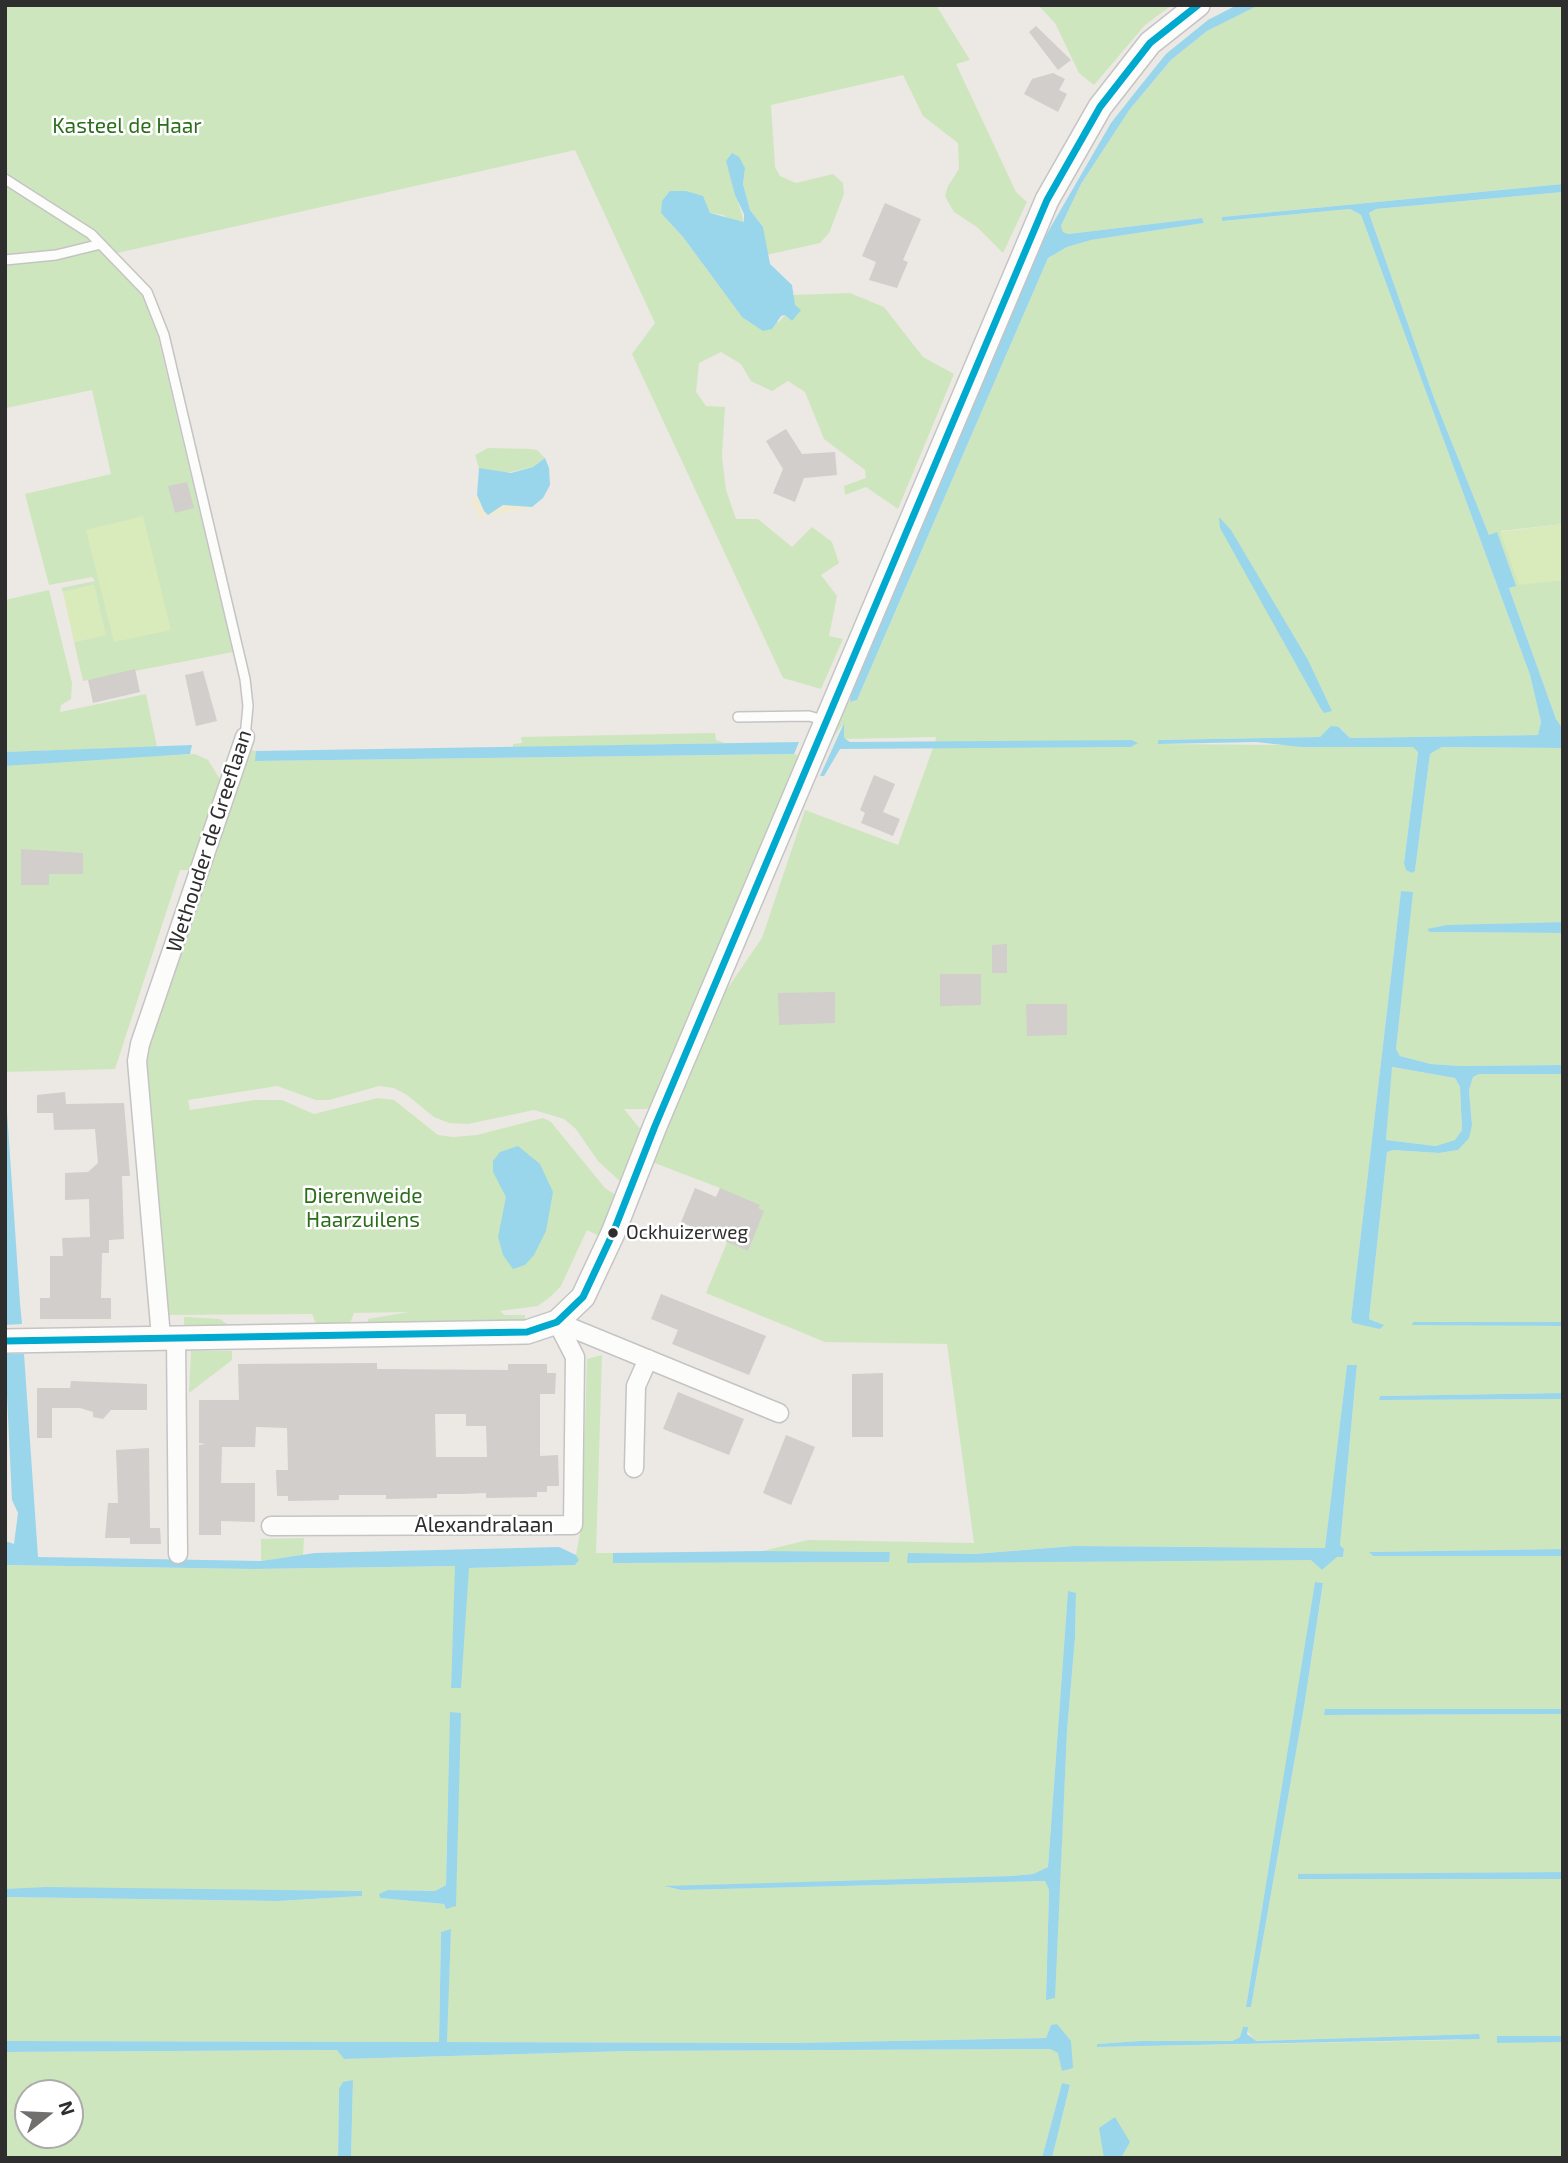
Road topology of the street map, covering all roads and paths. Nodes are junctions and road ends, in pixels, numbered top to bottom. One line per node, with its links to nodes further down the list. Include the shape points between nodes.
1 (1198, 5): 6 (street, via 1150,43 1100,107 1047,200)
2 (5, 179): 3 (lane, Wethouder de Greeflaan)
3 (101, 244): 4 (lane); 7 (lane, Wethouder de Greeflaan, via 147,292 164,335 245,679)
4 (5, 260)
5 (738, 717): 6 (lane, via 809,716)
6 (828, 721): 8 (street, via 604,1256 583,1297)
7 (245, 737): 9 (street, Wethouder de Greeflaan, via 137,1061)
8 (557, 1322): 9 (street, via 527,1332); 11 (street); 14 (street, Alexandralaan, via 575,1357 573,1525)
9 (169, 1337): 10 (street); 15 (street, Wethouder de Greeflaan)
10 (5, 1341)
11 (648, 1359): 12 (street); 13 (street, via 636,1386)
12 (779, 1413)
13 (634, 1468)
14 (271, 1526)
15 (178, 1554)

